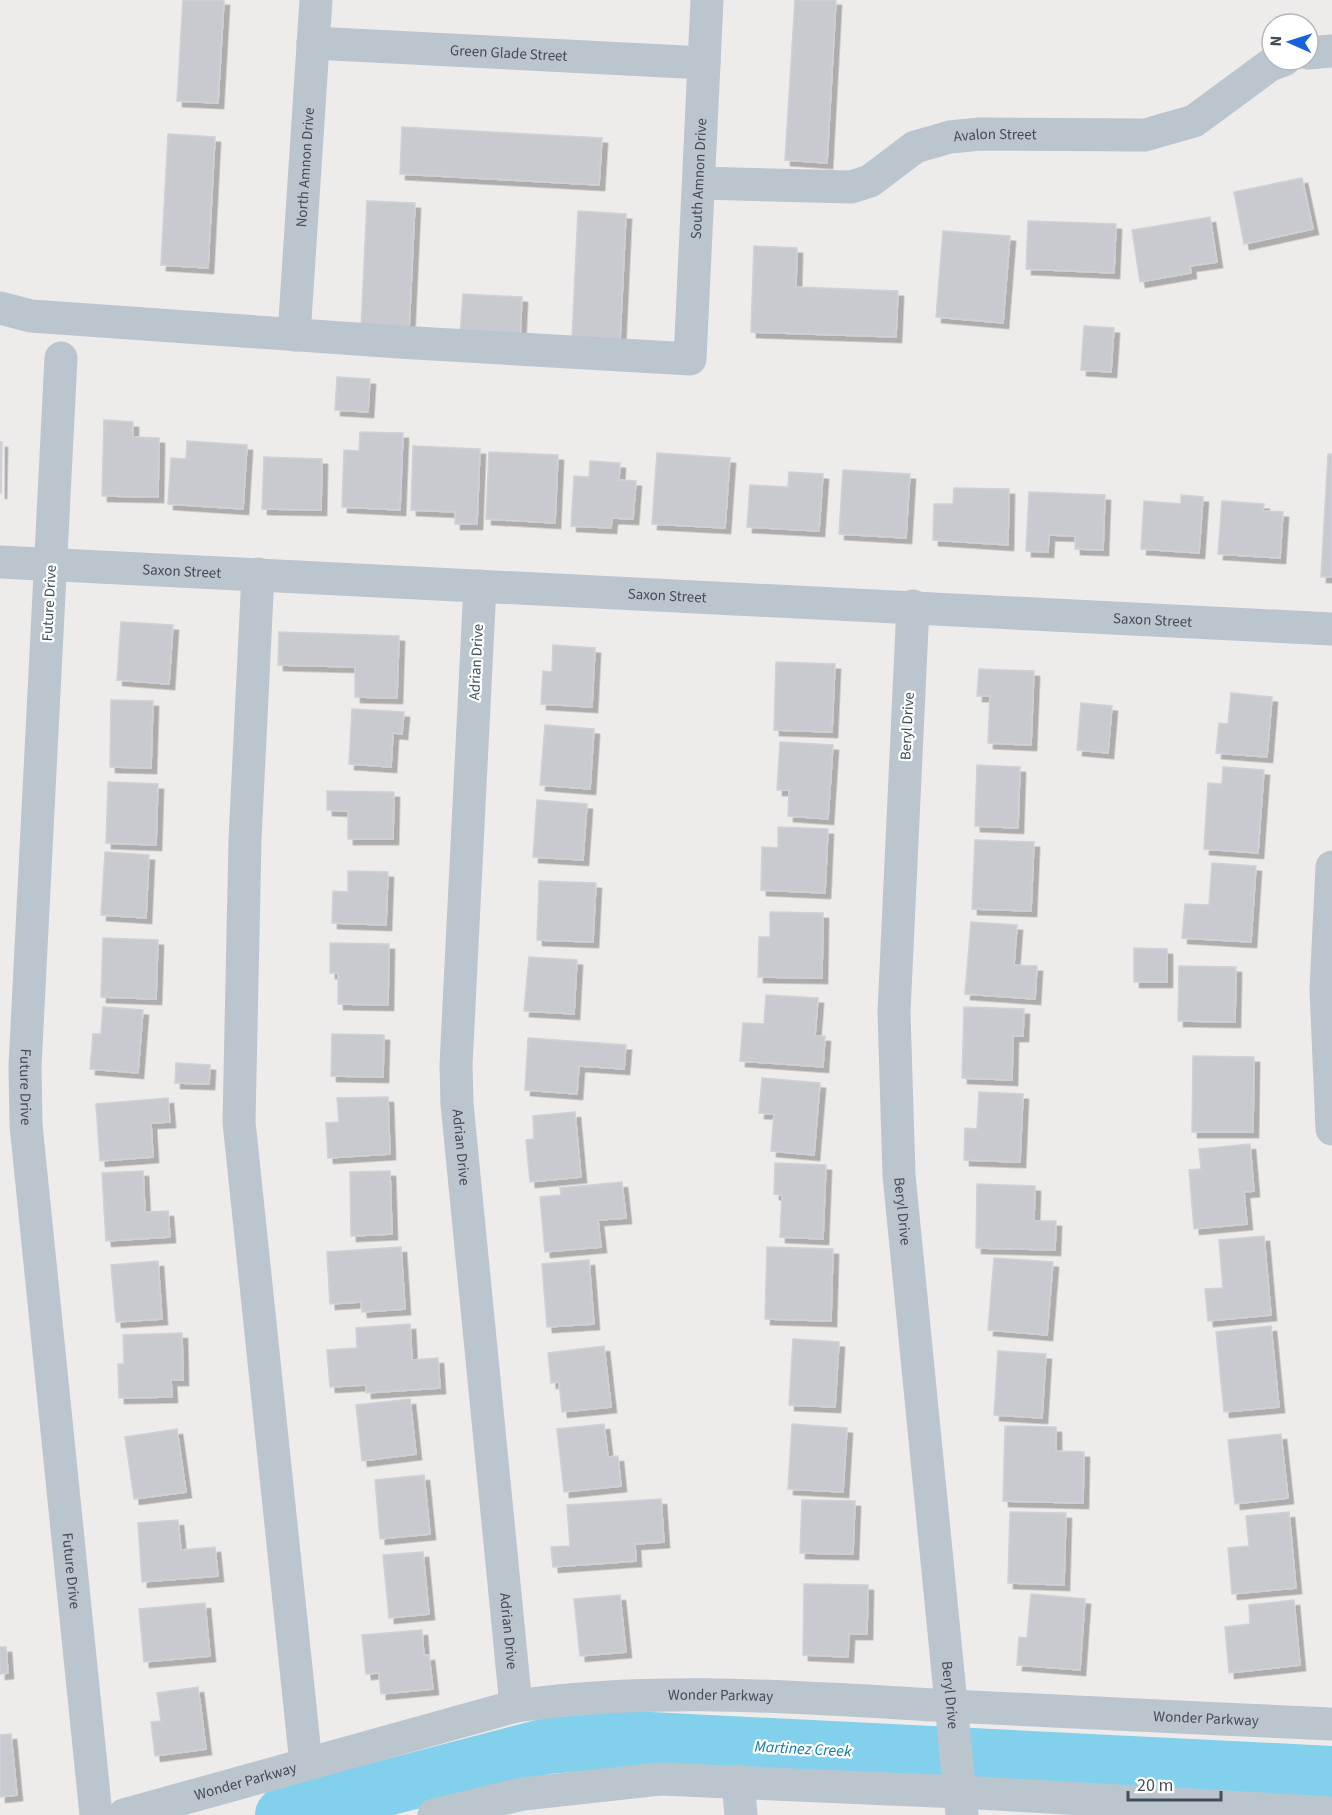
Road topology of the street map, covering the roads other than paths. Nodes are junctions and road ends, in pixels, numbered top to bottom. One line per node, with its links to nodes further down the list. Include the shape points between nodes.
1 (316, 0): 3 (street, North Amnon Drive)
2 (707, 0): 4 (street, South Amnon Drive)
3 (313, 43): 4 (street, Green Glade Street); 8 (street, North Amnon Drive)
4 (704, 63): 6 (street, South Amnon Drive)
5 (1260, 72): 6 (street, Avalon Street, via 1194,121 1145,135 950,137 915,147 870,181 851,187)
6 (699, 183): 8 (street, South Amnon Drive, via 690,359)
7 (0, 308): 8 (street, via 31,316)
8 (294, 335)
9 (61, 358): 11 (street, Future Drive)
10 (0, 562): 11 (street, Saxon Street)
11 (51, 564): 12 (street, Saxon Street); 26 (street, Future Drive, via 25,1066 26,1125)
12 (258, 574): 13 (street, Saxon Street); 21 (street, via 245,840 239,1122)
13 (480, 586): 14 (street, Saxon Street); 18 (street, Adrian Drive, via 457,1104)
14 (913, 606): 15 (street, Saxon Street); 19 (street, Beryl Drive, via 894,1012 899,1175)
15 (1332, 629)
16 (1332, 867): 17 (street, via 1326,989)
17 (1332, 1129)
18 (516, 1706): 19 (street, Wonder Parkway, via 668,1694 810,1697); 21 (street, Wonder Parkway)
19 (953, 1720): 20 (street, Wonder Parkway); 23 (street, Beryl Drive)
20 (1332, 1724)
21 (306, 1764): 27 (street, Wonder Parkway)
22 (738, 1781): 23 (street); 24 (street, via 660,1779); 29 (street)
23 (960, 1792): 25 (street)
24 (524, 1804): 28 (street)
25 (1332, 1813)
26 (96, 1815)
27 (124, 1815)
28 (434, 1815)
29 (741, 1815)

